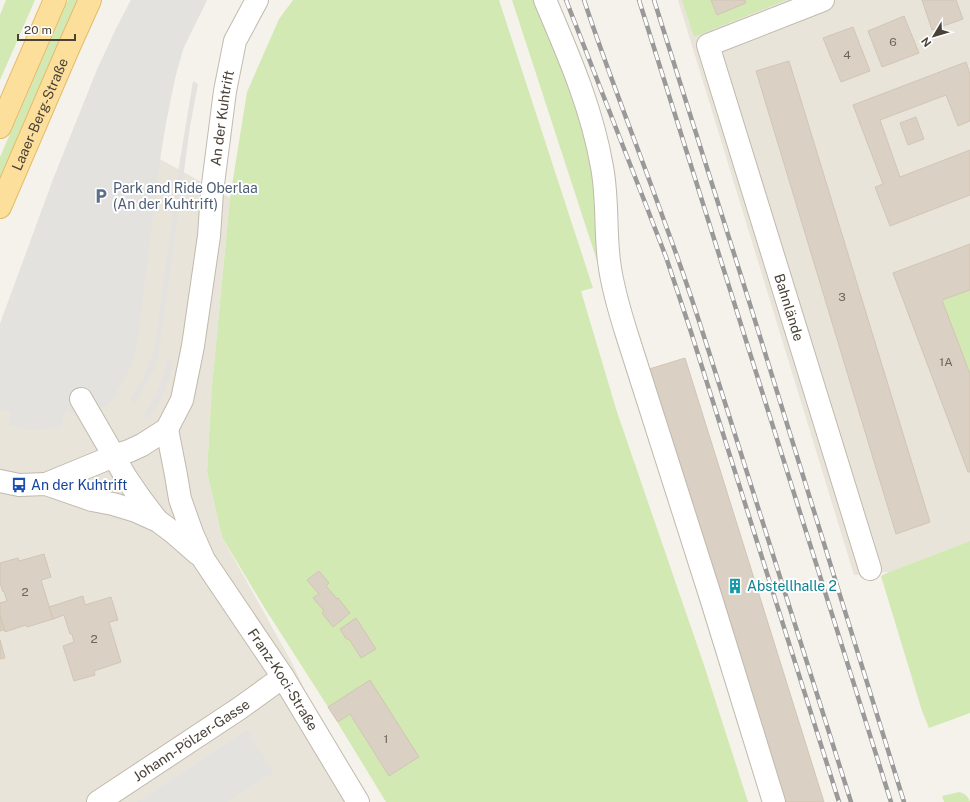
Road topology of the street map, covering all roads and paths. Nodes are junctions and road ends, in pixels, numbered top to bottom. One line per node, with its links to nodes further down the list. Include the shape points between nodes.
1 (55, 0): 6 (main road)
2 (90, 0): 7 (main road, Laaer-Berg-Straße)
3 (257, 0): 9 (street, An der Kuhtrift, via 233,48 224,91 209,236 193,346 182,400)
4 (545, 0): 19 (street, via 575,72 598,145 605,187 609,262 617,302)
5 (823, 0): 15 (street, Bahnlände, via 708,45)
6 (0, 126)
7 (0, 207)
8 (81, 399): 10 (street)
9 (167, 429): 10 (street, Franz-Koci-Straße, via 142,445); 14 (street, Franz-Koci-Straße, via 180,499)
10 (114, 456): 12 (street, Franz-Koci-Straße); 13 (street, Franz-Koci-Straße, via 125,476)
11 (0, 482): 12 (street, Franz-Koci-Straße, via 19,485)
12 (46, 484): 13 (street, Franz-Koci-Straße, via 92,500 136,511)
13 (158, 521): 14 (street, Franz-Koci-Straße)
14 (204, 560): 16 (street, Franz-Koci-Straße)
15 (870, 569)
16 (282, 677): 17 (street, Johann-Pölzer-Gasse, via 240,708); 18 (street, Franz-Koci-Straße)
17 (98, 802)
18 (358, 802)
19 (774, 802)

